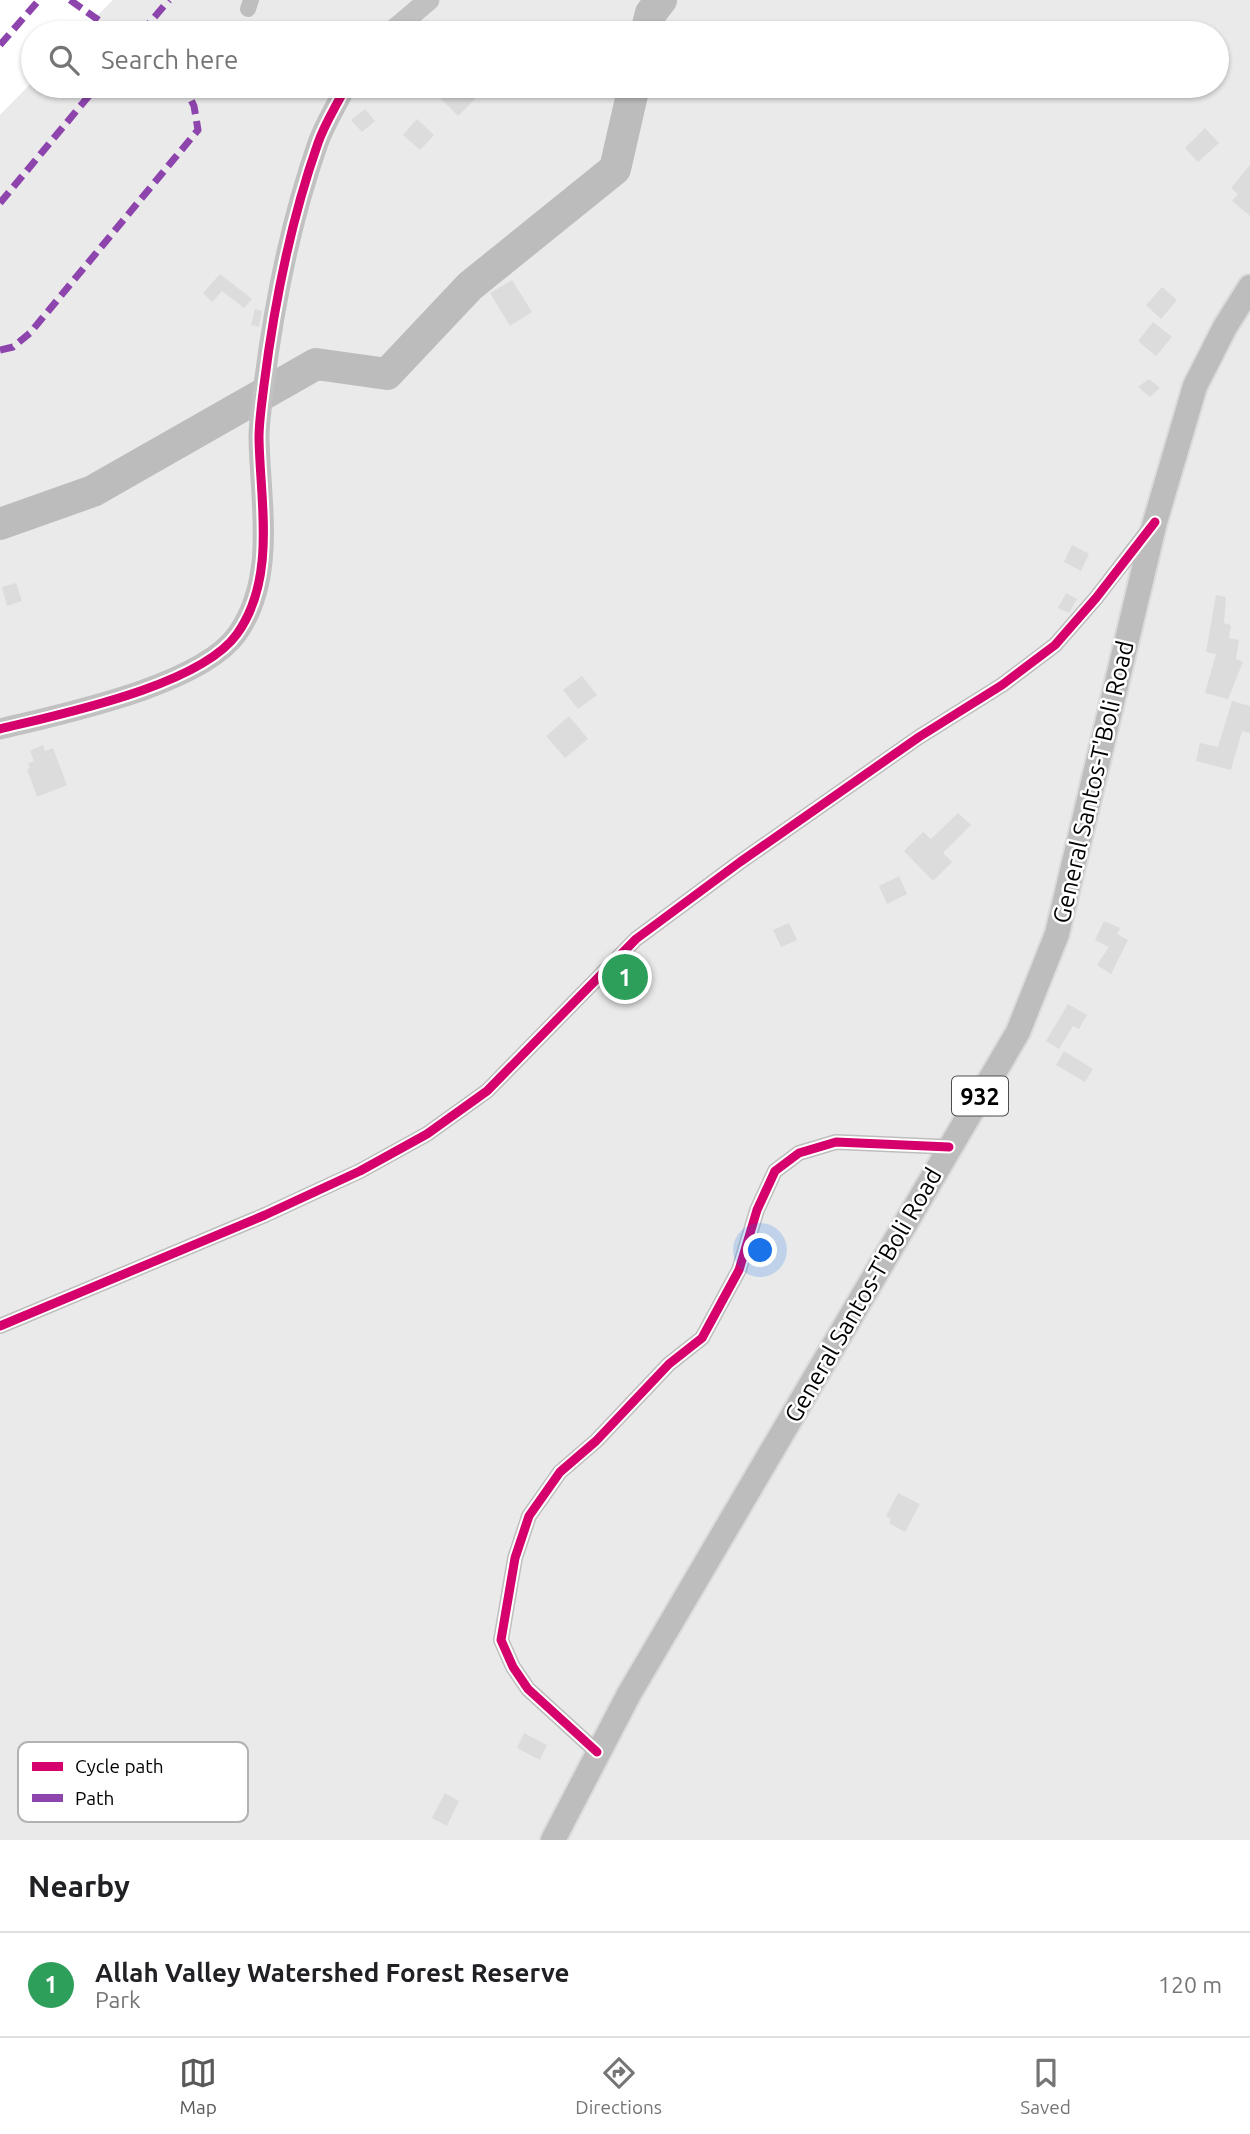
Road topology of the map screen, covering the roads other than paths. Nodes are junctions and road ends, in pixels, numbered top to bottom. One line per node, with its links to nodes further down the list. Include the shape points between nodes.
1 (429, 0): 2 (street)
2 (404, 21)
3 (340, 98): 6 (street, via 319,142 289,246 259,436 264,541 256,590 237,634 216,654 175,676 115,698)
4 (1250, 287): 5 (main road, General Santos-T'Boli Road / 932, via 1195,386)
5 (1155, 522): 7 (main road, General Santos-T'Boli Road / 932, via 1057,934 1018,1032); 8 (street, via 1055,645 636,939 486,1091 427,1134 265,1215)
6 (0, 729)
7 (949, 1147): 9 (main road, General Santos-T'Boli Road / 932); 9 (street, via 836,1142 799,1153 775,1171 757,1210 739,1270 702,1338 669,1364 561,1472 529,1516 515,1558 501,1640 528,1689)
8 (0, 1326)
9 (597, 1752): 10 (main road, General Santos-T'Boli Road / 932)
10 (553, 1840)

